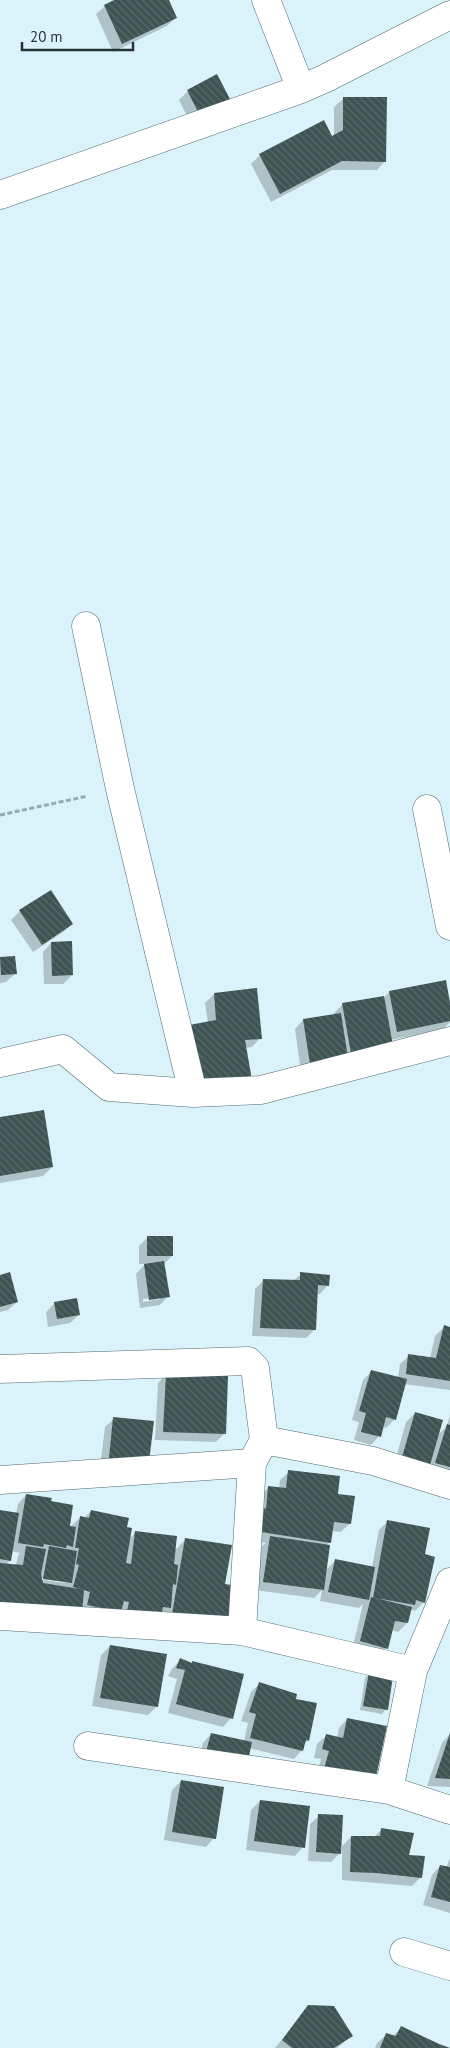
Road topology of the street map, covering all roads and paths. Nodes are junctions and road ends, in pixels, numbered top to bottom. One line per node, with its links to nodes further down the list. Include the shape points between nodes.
1 (266, 0): 3 (street)
2 (450, 15): 3 (street)
3 (301, 89): 4 (street)
4 (0, 195)
5 (86, 626): 6 (street)
6 (120, 789): 8 (path); 12 (street)
7 (427, 809): 9 (street)
8 (0, 815)
9 (450, 926)
10 (450, 1041): 12 (street, via 261,1090)
11 (0, 1063): 12 (street, via 63,1049 109,1087)
12 (193, 1093)
13 (0, 1369): 14 (street, via 248,1361 255,1368)
14 (258, 1452): 15 (street); 16 (street, via 374,1461); 19 (street)
15 (0, 1480)
16 (450, 1485)
17 (450, 1582): 20 (street)
18 (0, 1616): 19 (street)
19 (242, 1632): 20 (street)
20 (413, 1671): 22 (street)
21 (88, 1746): 22 (street)
22 (390, 1790): 23 (street)
23 (450, 1810)
24 (404, 1952): 25 (street)
25 (450, 1966)

